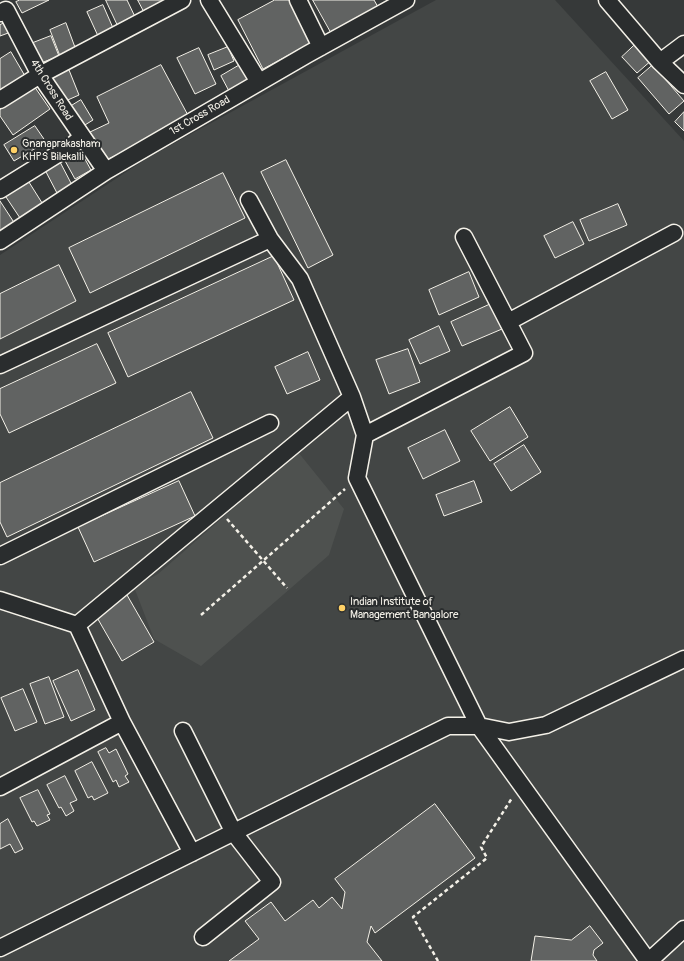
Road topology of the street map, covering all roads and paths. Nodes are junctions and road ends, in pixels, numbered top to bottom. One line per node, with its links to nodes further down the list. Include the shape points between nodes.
1 (182, 0): 11 (street)
2 (209, 0): 12 (street)
3 (298, 0): 9 (street)
4 (406, 0): 6 (street, 1st Cross Road)
5 (607, 0): 10 (street)
6 (387, 4): 9 (street, 1st Cross Road)
7 (3, 8): 11 (street, 4th Cross Road)
8 (684, 44): 10 (street)
9 (320, 47): 12 (street, 1st Cross Road)
10 (660, 62): 13 (street)
11 (40, 75): 14 (street); 15 (street, 4th Cross Road)
12 (259, 82): 16 (street, 1st Cross Road)
13 (684, 85)
14 (0, 100)
15 (82, 137): 16 (street, 4th Cross Road); 17 (street)
16 (106, 171): 22 (street, 1st Cross Road)
17 (0, 190)
18 (249, 200): 21 (street)
19 (674, 234): 23 (street)
20 (464, 237): 23 (street)
21 (270, 239): 24 (street); 25 (street, via 300,279)
22 (0, 241)
23 (508, 322): 27 (street, via 524,353)
24 (0, 365)
25 (352, 397): 27 (street); 29 (street)
26 (270, 423): 30 (street)
27 (365, 435): 28 (street)
28 (358, 478): 31 (path); 38 (street)
29 (218, 508): 31 (path); 35 (street)
30 (0, 556)
31 (263, 561): 32 (path); 34 (path)
32 (287, 588)
33 (0, 600): 35 (street)
34 (201, 616)
35 (77, 625): 37 (street)
36 (684, 659): 38 (street, via 546,725 509,732)
37 (122, 722): 41 (street); 43 (street)
38 (479, 726): 40 (street); 42 (street, via 448,726)
39 (183, 731): 42 (street)
40 (521, 784): 49 (path, via 480,847 486,858 413,917); 50 (street)
41 (0, 787)
42 (234, 833): 43 (street); 45 (street, via 272,882)
43 (192, 853): 46 (street)
44 (684, 929): 50 (street)
45 (203, 937)
46 (0, 948)
47 (0, 956): 48 (street)
48 (3, 961)
49 (438, 961)
50 (649, 961)

